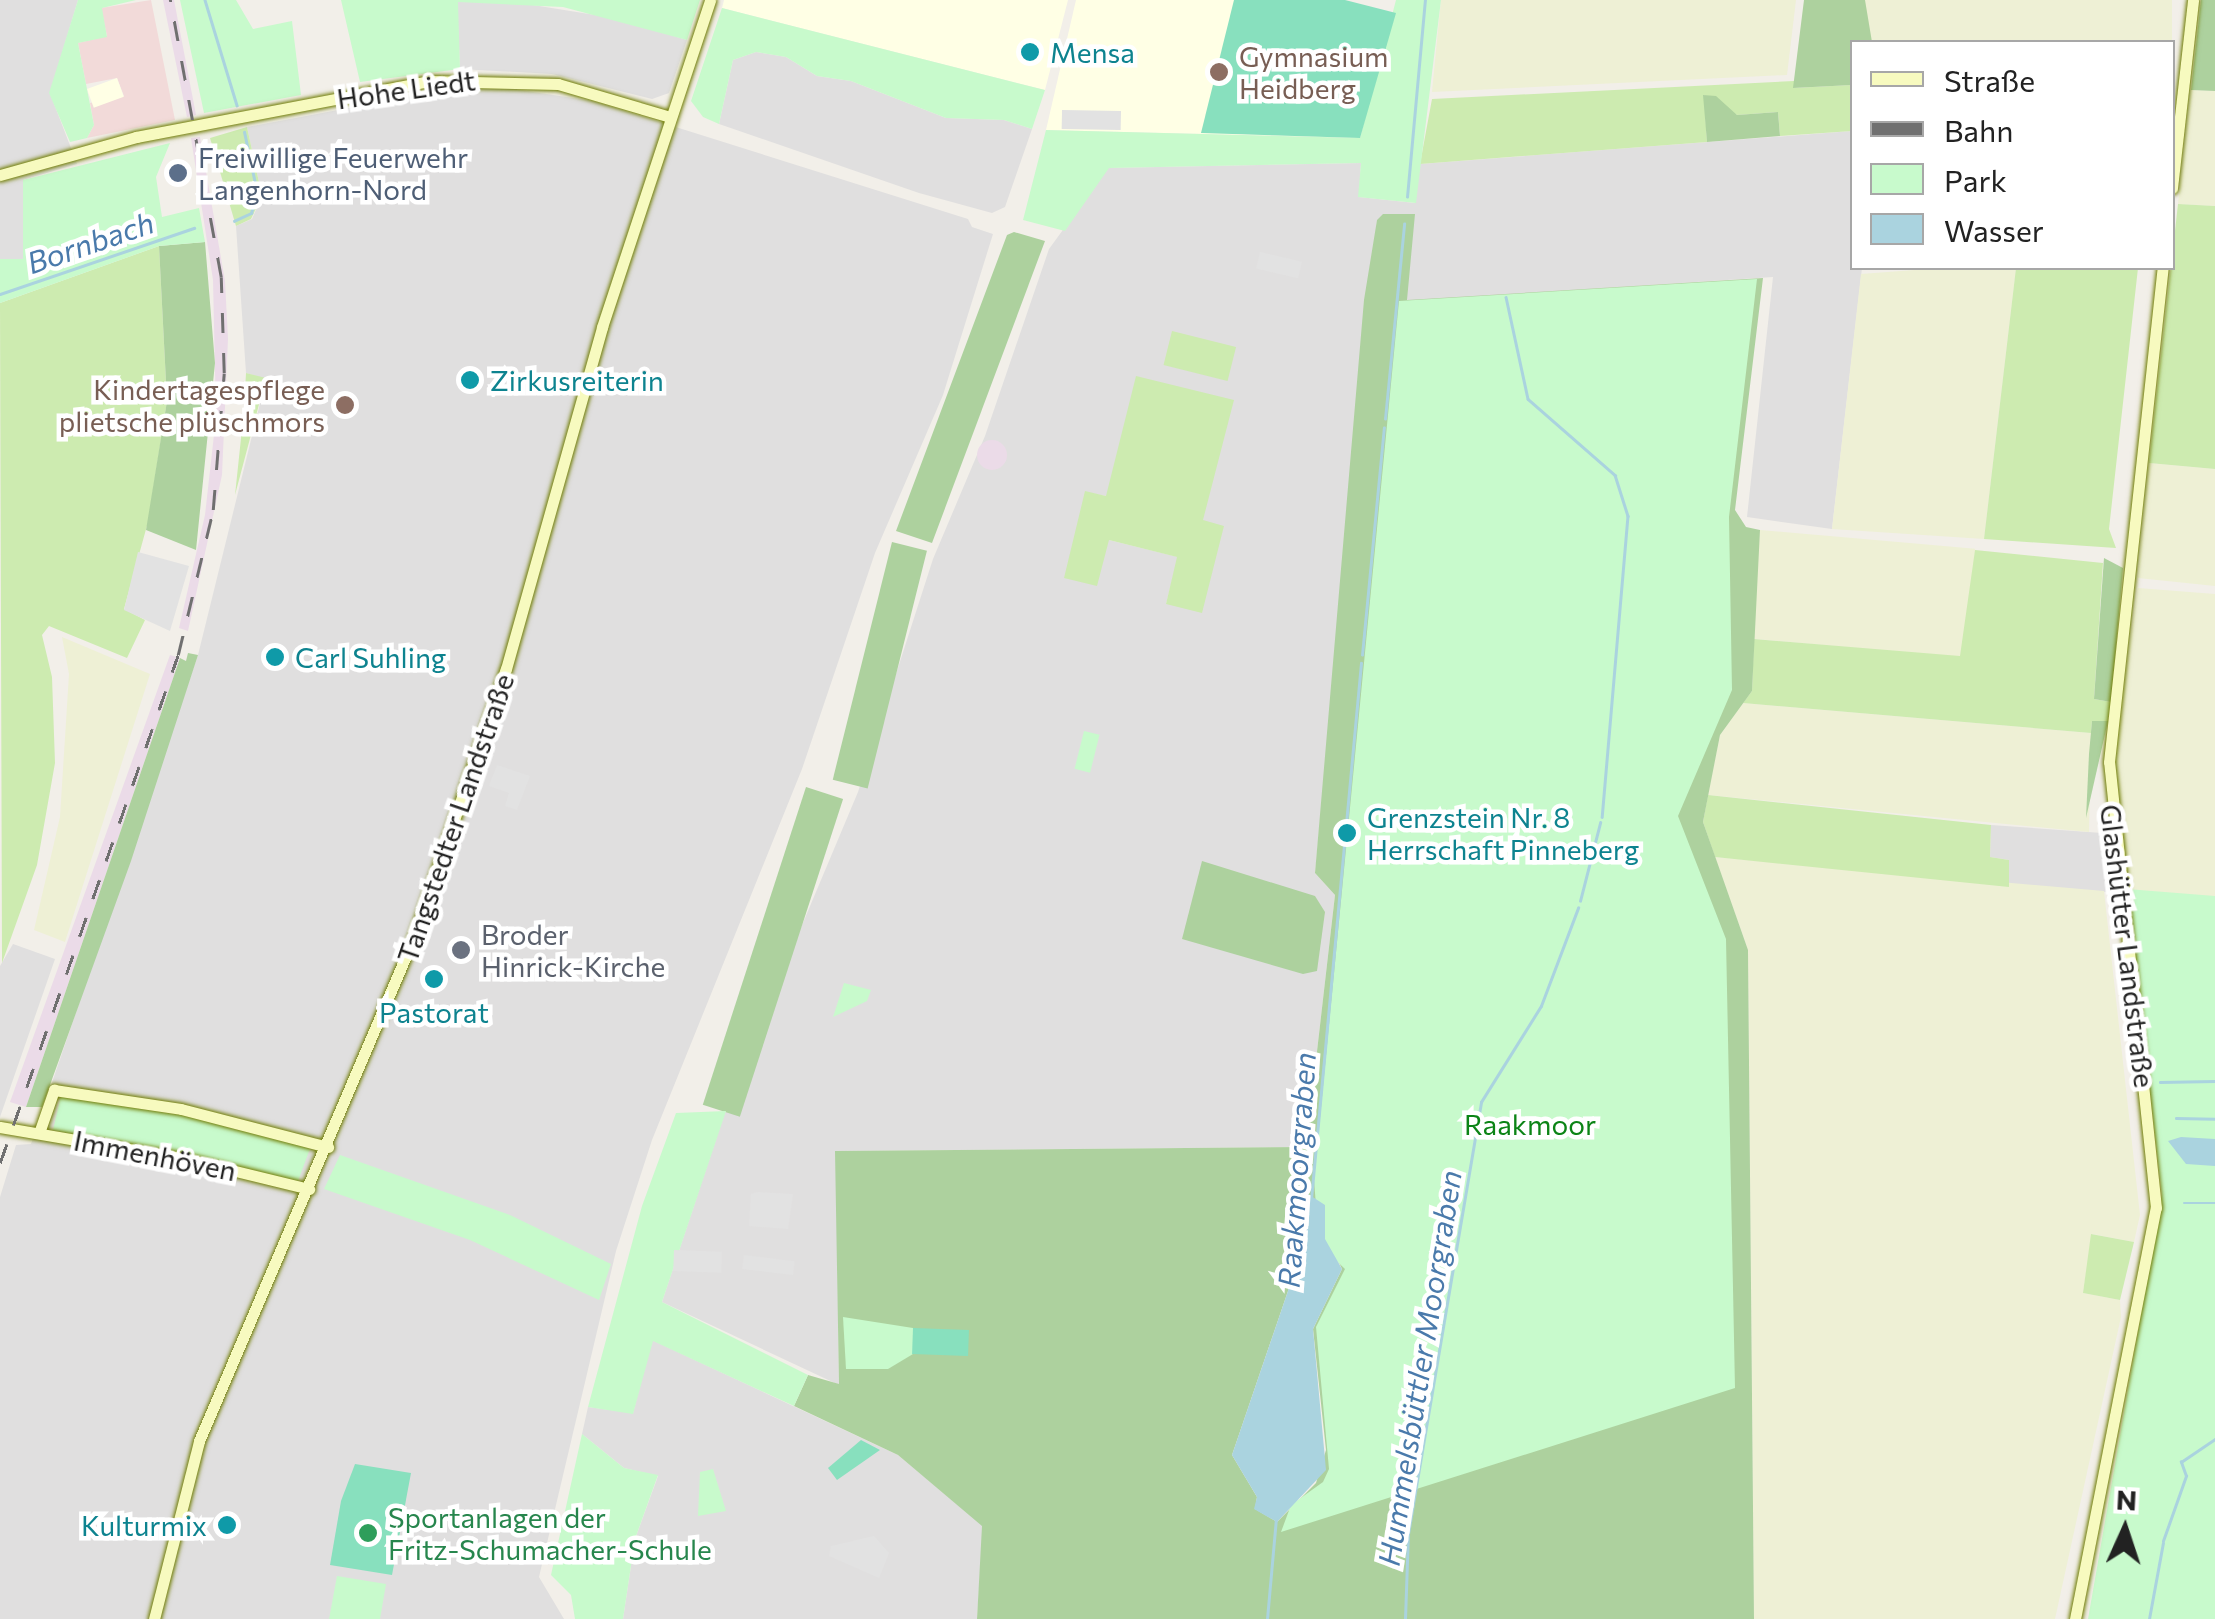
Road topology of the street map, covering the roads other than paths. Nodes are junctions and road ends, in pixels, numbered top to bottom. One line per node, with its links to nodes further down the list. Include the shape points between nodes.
1 (710, 0): 3 (street, Tangstedter Landstraße)
2 (2193, 0): 4 (street)
3 (670, 117): 5 (street, Hohe Liedt, via 567,86 458,79 98,145); 9 (street, Tangstedter Landstraße, via 587,378 506,668 400,976)
4 (2175, 161)
5 (0, 175)
6 (2163, 270): 12 (street, Glashütter Landstraße, via 2108,780 2156,1208)
7 (0, 1128): 8 (street, Immenhöven)
8 (39, 1133): 9 (street, Immenhöven, via 54,1090 181,1109); 10 (street, Immenhöven)
9 (328, 1147): 10 (street, Tangstedter Landstraße)
10 (309, 1189): 11 (street, Tangstedter Landstraße, via 199,1441)
11 (154, 1619)
12 (2075, 1619)

